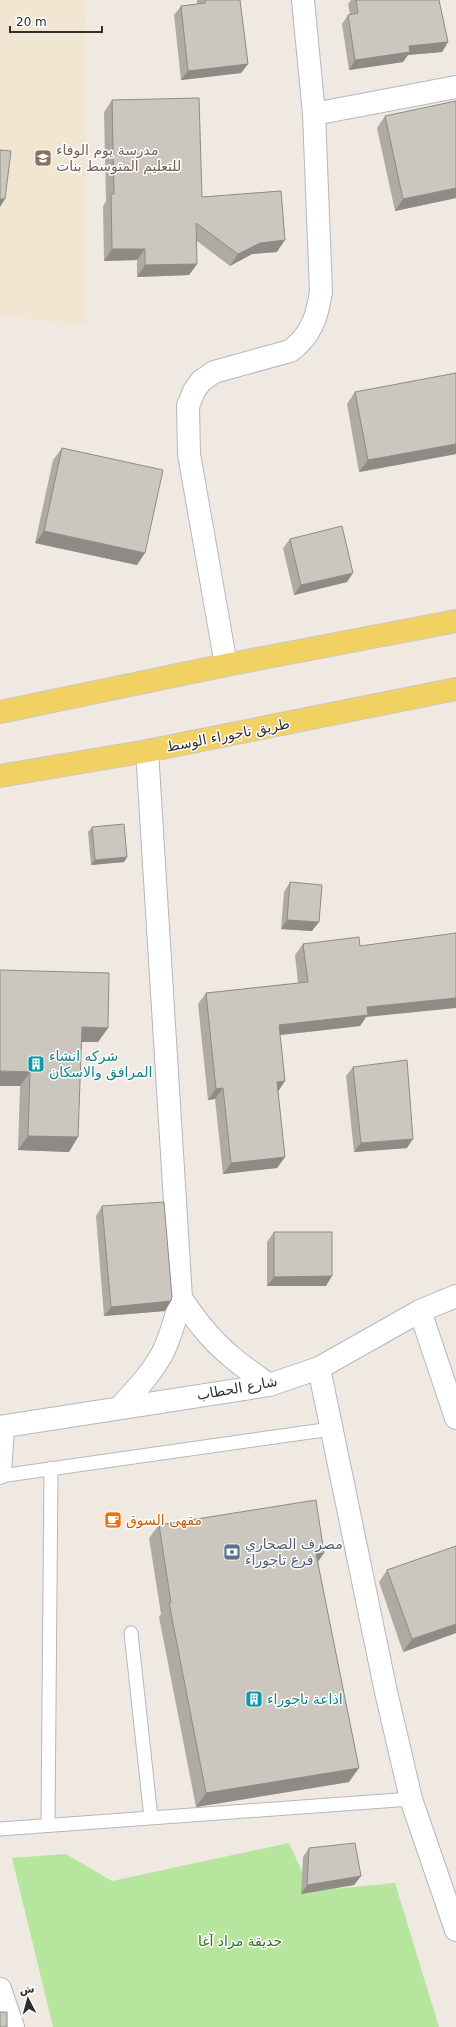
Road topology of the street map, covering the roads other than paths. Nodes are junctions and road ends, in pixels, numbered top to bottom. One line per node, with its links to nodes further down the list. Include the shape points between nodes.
1 (303, 0): 3 (street)
2 (456, 87): 3 (street)
3 (314, 114): 5 (street, via 321,292 318,313 305,337 290,351 214,372 201,381 188,406 189,454)
4 (456, 622): 5 (main road)
5 (226, 665): 7 (main road)
6 (456, 689): 8 (main road, طريق تاجوراء الوسط)
7 (4, 707)
8 (147, 751): 9 (main road, طريق تاجوراء الوسط); 11 (street)
9 (0, 776)
10 (456, 1296): 12 (street, شارع الحطاب)
11 (181, 1298): 14 (street, via 203,1329 223,1349 240,1365); 15 (street, via 162,1353 150,1374)
12 (420, 1311): 13 (street, شارع الحطاب); 16 (street)
13 (319, 1368): 14 (street, شارع الحطاب); 18 (street)
14 (269, 1385): 15 (street, شارع الحطاب)
15 (120, 1408): 17 (street, شارع الحطاب)
16 (456, 1418)
17 (2, 1427): 20 (street)
18 (331, 1429): 19 (lane); 22 (street)
19 (51, 1468): 20 (lane); 24 (lane)
20 (0, 1474)
21 (131, 1633): 23 (lane)
22 (411, 1798): 23 (lane); 26 (street)
23 (151, 1818): 24 (lane)
24 (48, 1825): 25 (lane)
25 (0, 1829)
26 (456, 1930)
27 (0, 1989): 28 (street)
28 (13, 2027)

